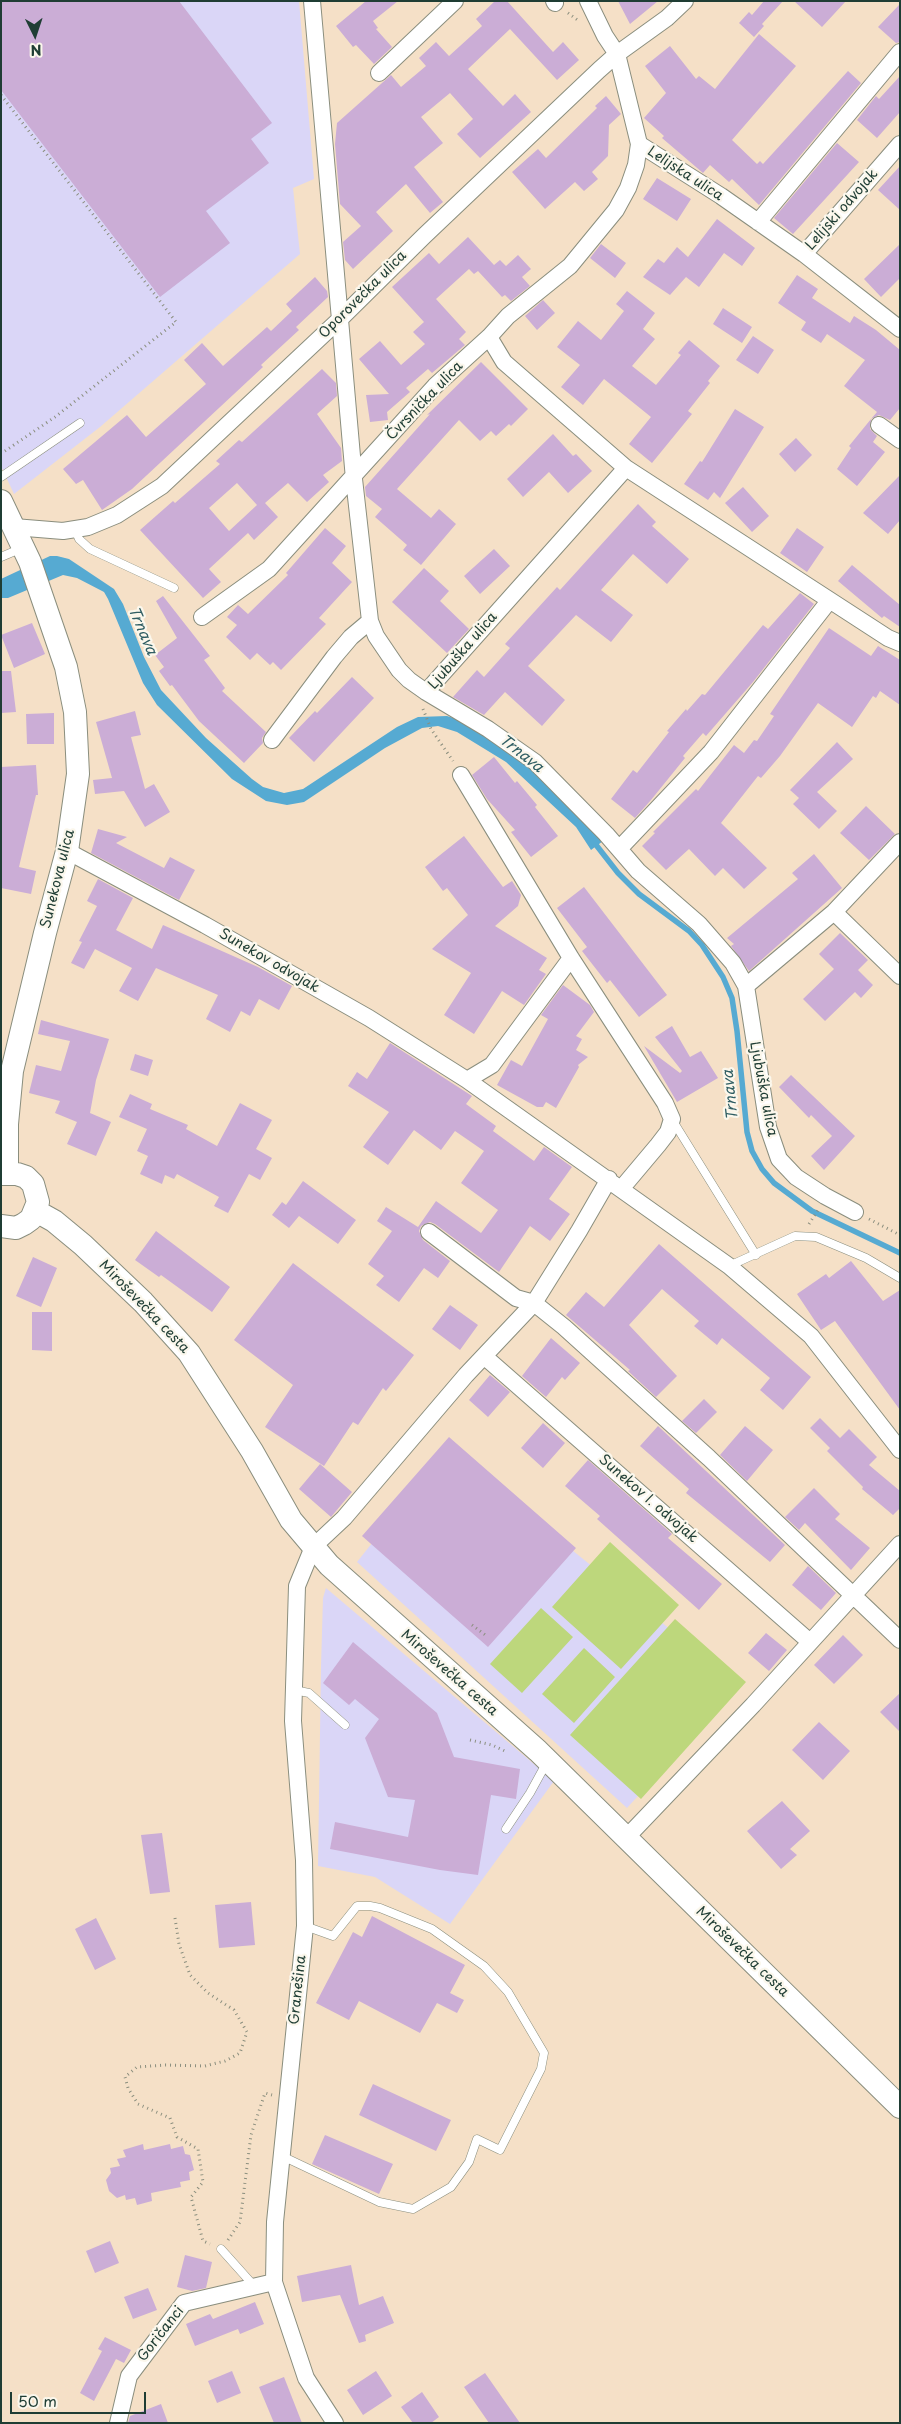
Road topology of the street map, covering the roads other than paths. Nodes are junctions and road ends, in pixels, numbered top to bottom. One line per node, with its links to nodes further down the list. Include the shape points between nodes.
1 (312, 1): 12 (street)
2 (455, 1): 7 (street)
3 (588, 1): 6 (street, Lelijska ulica)
4 (685, 1): 6 (street, Oporovečka ulica, via 667,18)
5 (900, 52): 10 (street)
6 (616, 54): 8 (street, Lelijska ulica); 12 (street, Oporovečka ulica)
7 (379, 72)
8 (639, 144): 10 (street, Lelijska ulica); 14 (street, Čvrsnička ulica, via 628,188 616,210 570,266 508,316)
9 (900, 144): 11 (street, Lelijski odvojak)
10 (758, 222): 11 (street, Lelijska ulica)
11 (804, 254): 13 (street, Lelijska ulica)
12 (340, 319): 20 (street); 23 (street, Oporovečka ulica, via 162,486 117,515)
13 (899, 327)
14 (489, 338): 18 (street, via 504,362); 20 (street, Čvrsnička ulica, via 435,386)
15 (80, 423): 19 (lane)
16 (879, 425): 17 (street)
17 (900, 440)
18 (626, 468): 27 (street); 31 (street, Ljubuška ulica)
19 (1, 477)
20 (354, 479): 28 (street, Čvrsnička ulica, via 269,570); 29 (street)
21 (1, 501): 22 (main road, Sunekova ulica)
22 (14, 527): 23 (street, Oporovečka ulica); 24 (main road, Sunekova ulica)
23 (76, 530): 26 (lane, via 90,549)
24 (27, 554): 25 (lane); 36 (main road, Sunekova ulica, via 66,667 75,712 78,774)
25 (1, 557)
26 (174, 588)
27 (829, 600): 30 (street); 35 (street, via 711,752)
28 (202, 616)
29 (370, 621): 31 (street, via 399,670); 32 (street, via 334,657)
30 (900, 643)
31 (426, 692): 35 (street, Ljubuška ulica, via 535,762)
32 (272, 740)
33 (461, 775): 38 (street)
34 (900, 842): 37 (street)
35 (619, 849): 40 (street, Ljubuška ulica, via 638,871 699,924 732,962)
36 (67, 851): 41 (street, Sunekov odvojak, via 369,1018); 43 (main road, Sunekova ulica, via 12,1071)
37 (834, 912): 39 (street); 40 (street)
38 (571, 958): 41 (street, via 492,1065); 42 (street, via 655,1086)
39 (900, 976)
40 (746, 986): 46 (street, Ljubuška ulica, via 768,1127 779,1159 796,1176)
41 (467, 1080): 44 (street, Sunekov odvojak)
42 (672, 1119): 44 (street, via 668,1132 658,1145); 49 (lane)
43 (4, 1173): 45 (main road, via 17,1174 33,1184 37,1193)
44 (615, 1184): 50 (street); 52 (street, via 579,1231)
45 (36, 1211): 47 (main road, via 16,1228); 56 (main road, Miroševečka cesta, via 83,1245 143,1302 189,1353 291,1520)
46 (855, 1212)
47 (1, 1226)
48 (429, 1232): 52 (street, via 516,1298)
49 (756, 1255): 50 (lane); 51 (lane, via 795,1236 816,1237 866,1258)
50 (729, 1266): 54 (street, via 812,1336)
51 (900, 1278)
52 (534, 1303): 53 (street); 57 (street, via 709,1458)
53 (485, 1357): 56 (street, via 344,1518); 59 (street, Sunekov I. odvojak)
54 (900, 1450)
55 (900, 1544): 57 (street)
56 (313, 1547): 60 (street, Granešina, via 297,1586); 62 (main road, Miroševečka cesta, via 362,1596)
57 (852, 1594): 58 (street); 59 (street)
58 (900, 1640)
59 (810, 1642): 64 (street)
60 (294, 1690): 61 (lane, via 309,1693); 65 (street, Granešina)
61 (345, 1725)
62 (548, 1761): 63 (lane); 64 (main road, Miroševečka cesta)
63 (506, 1829)
64 (626, 1838): 66 (main road, Miroševečka cesta)
65 (305, 1926): 67 (street, Granešina); 67 (lane, via 333,1936 357,1906 370,1906 432,1929 484,1966 508,1992 544,2053 541,2069 500,2150 477,2139 469,2162 451,2187 414,2209 379,2202)
66 (900, 2107)
67 (282, 2156): 69 (street, Granešina, via 274,2222)
68 (221, 2250): 70 (lane)
69 (274, 2282): 70 (street, Goričanci); 72 (street, Granešina, via 306,2378)
70 (255, 2287): 71 (street, Goričanci, via 184,2303 129,2376)
71 (118, 2423)
72 (335, 2423)

